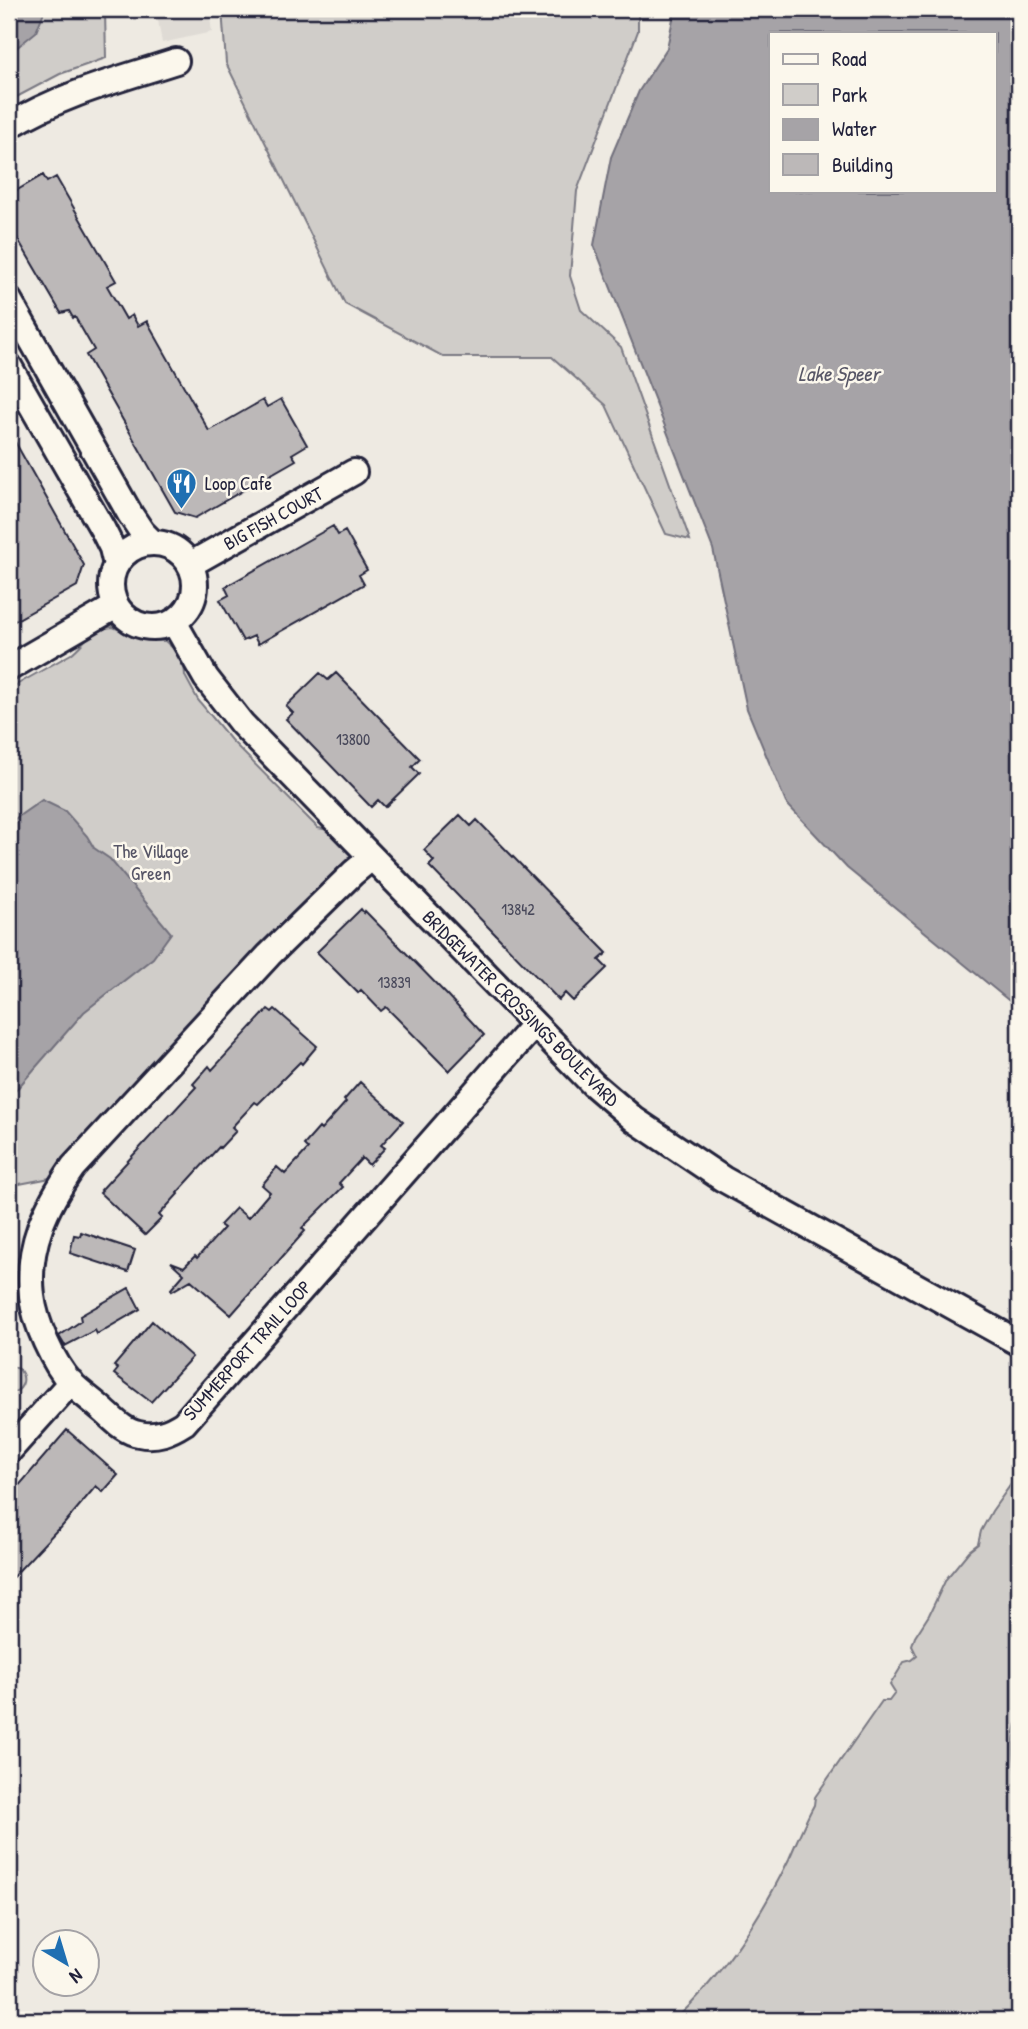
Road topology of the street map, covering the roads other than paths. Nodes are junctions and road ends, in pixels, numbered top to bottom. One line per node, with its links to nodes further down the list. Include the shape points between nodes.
1 (176, 61): 2 (street, via 93,86)
2 (9, 126)
3 (9, 300): 6 (street, via 130,514)
4 (9, 366): 8 (street, via 103,530)
5 (354, 472): 7 (street, BIG FISH COURT)
6 (152, 542): 7 (street, via 174,548); 8 (street, via 131,549)
7 (191, 564): 10 (street, via 194,596)
8 (116, 565): 9 (street, via 111,586)
9 (116, 607): 10 (street, via 142,626); 11 (street)
10 (174, 622): 12 (street, BRIDGEWATER CROSSINGS BOULEVARD, via 206,678 242,724)
11 (9, 668)
12 (371, 858): 13 (street, BRIDGEWATER CROSSINGS BOULEVARD); 15 (street, SUMMERPORT TRAIL LOOP, via 269,955 55,1192 35,1245 32,1297 50,1349)
13 (534, 1026): 14 (street, BRIDGEWATER CROSSINGS BOULEVARD, via 593,1084 674,1147 723,1179); 15 (street, SUMMERPORT TRAIL LOOP, via 184,1423 168,1433 137,1434 121,1426)
14 (1019, 1343)
15 (71, 1382): 16 (street)
16 (9, 1451)

